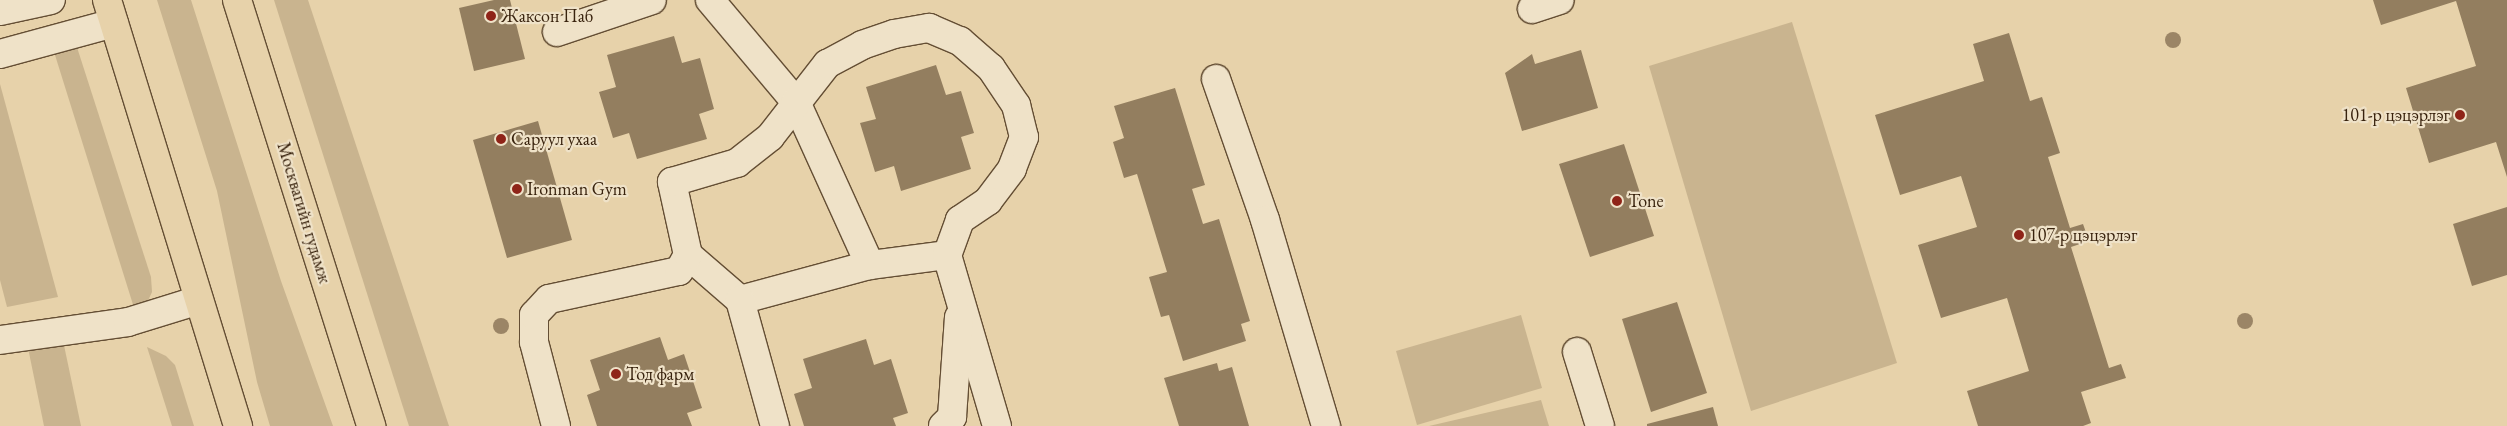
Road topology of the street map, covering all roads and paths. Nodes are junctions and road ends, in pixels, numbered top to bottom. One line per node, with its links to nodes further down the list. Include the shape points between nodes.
1 (50, 0): 7 (street)
2 (237, 0): 22 (highway, Москвагийн гудамж)
3 (652, 0): 9 (street)
4 (710, 0): 12 (street)
5 (1560, 0): 6 (street)
6 (1532, 9)
7 (0, 11)
8 (110, 12): 10 (street); 16 (highway)
9 (557, 32)
10 (0, 54)
11 (1216, 79): 27 (street, via 1265,220)
12 (796, 102): 13 (street, via 770,137 737,163 672,182); 14 (street, via 826,64 862,45 894,34 929,28 960,41 991,68 1016,105 1024,137 1012,169 988,201 960,220); 15 (street)
13 (688, 255): 17 (street); 23 (street, via 679,271 548,298 534,315 534,342)
14 (947, 255): 15 (street); 18 (street)
15 (870, 265): 17 (street)
16 (199, 300): 19 (street, via 128,322); 21 (highway)
17 (740, 300): 24 (street)
18 (960, 301): 25 (street, via 952,417); 26 (street)
19 (0, 340)
20 (1577, 352): 28 (street)
21 (238, 426)
22 (371, 426)
23 (556, 426)
24 (775, 426)
25 (943, 426)
26 (997, 426)
27 (1326, 426)
28 (1600, 426)

